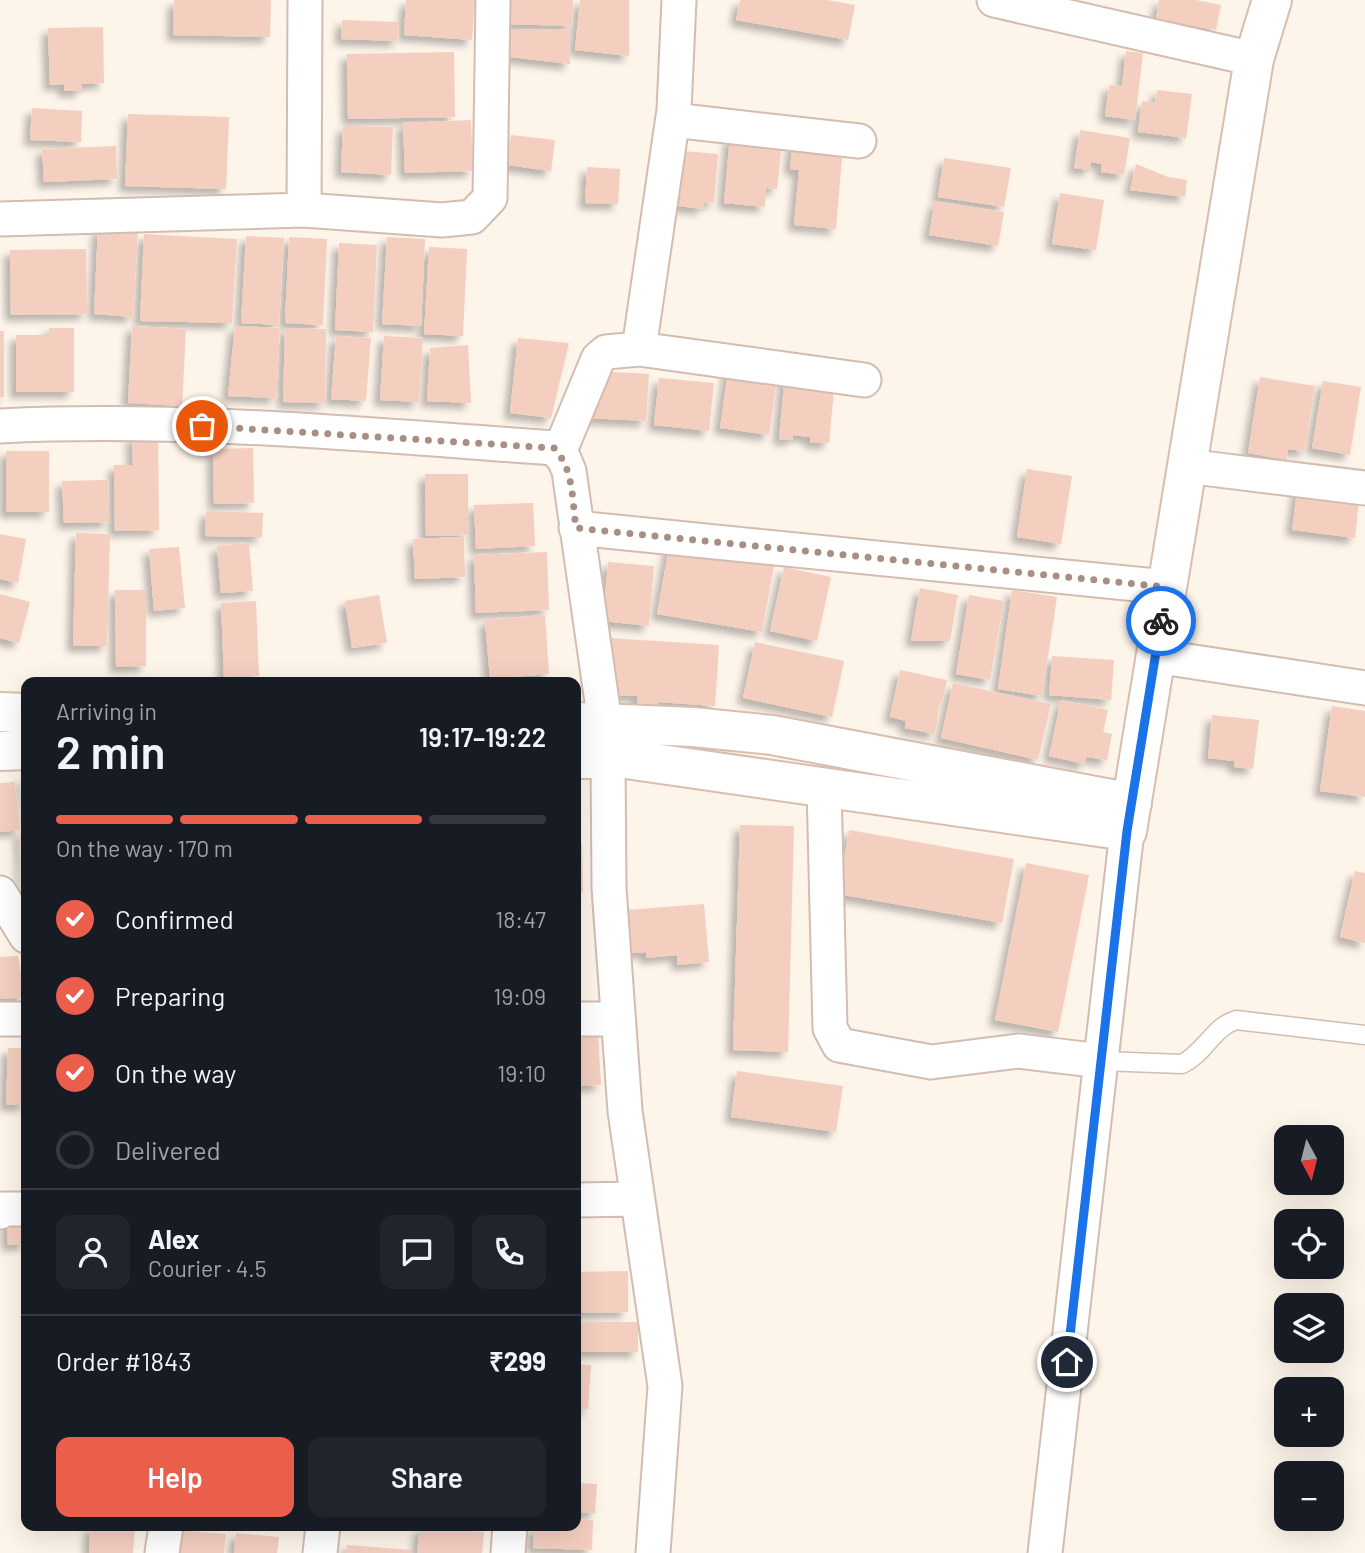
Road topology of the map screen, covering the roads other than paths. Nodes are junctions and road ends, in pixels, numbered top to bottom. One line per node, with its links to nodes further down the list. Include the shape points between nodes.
1 (305, 0): 9 (street)
2 (494, 0): 9 (street, via 490,198 472,217 442,220)
3 (679, 0): 7 (street)
4 (995, 0): 6 (street)
5 (1272, 0): 6 (street)
6 (1254, 59): 15 (street)
7 (673, 120): 8 (street); 11 (street)
8 (859, 141)
9 (304, 210): 10 (street)
10 (0, 219)
11 (639, 349): 12 (street); 14 (street, via 606,352 598,359)
12 (864, 380)
13 (0, 426): 14 (street, via 250,428 554,448)
14 (559, 453): 17 (street, via 569,471)
15 (1186, 466): 16 (street); 18 (street)
16 (1365, 488)
17 (576, 528): 18 (street); 23 (street)
18 (1166, 587): 19 (street)
19 (1156, 656): 20 (street); 27 (street)
20 (1365, 688)
21 (0, 712): 22 (street)
22 (21, 713)
23 (591, 741): 26 (street, via 626,759); 27 (street, via 693,727 772,735); 33 (street, via 609,888)
24 (21, 750): 25 (street)
25 (0, 751)
26 (824, 788): 27 (street); 35 (street, via 830,1028 839,1045 931,1062 1018,1051)
27 (1130, 817): 35 (street)
28 (0, 893): 29 (street)
29 (21, 928)
30 (0, 1019): 31 (street)
31 (21, 1019)
32 (581, 1019): 33 (street)
33 (618, 1019): 36 (street)
34 (1365, 1035): 35 (lane, via 1237,1020 1226,1023 1182,1063)
35 (1101, 1061): 47 (street)
36 (638, 1199): 37 (street); 46 (street, via 665,1386)
37 (581, 1200)
38 (21, 1209): 39 (street)
39 (0, 1210)
40 (165, 1531): 43 (street)
41 (322, 1531): 44 (street)
42 (510, 1531): 45 (street)
43 (162, 1553)
44 (320, 1553)
45 (508, 1553)
46 (653, 1553)
47 (1045, 1553)

